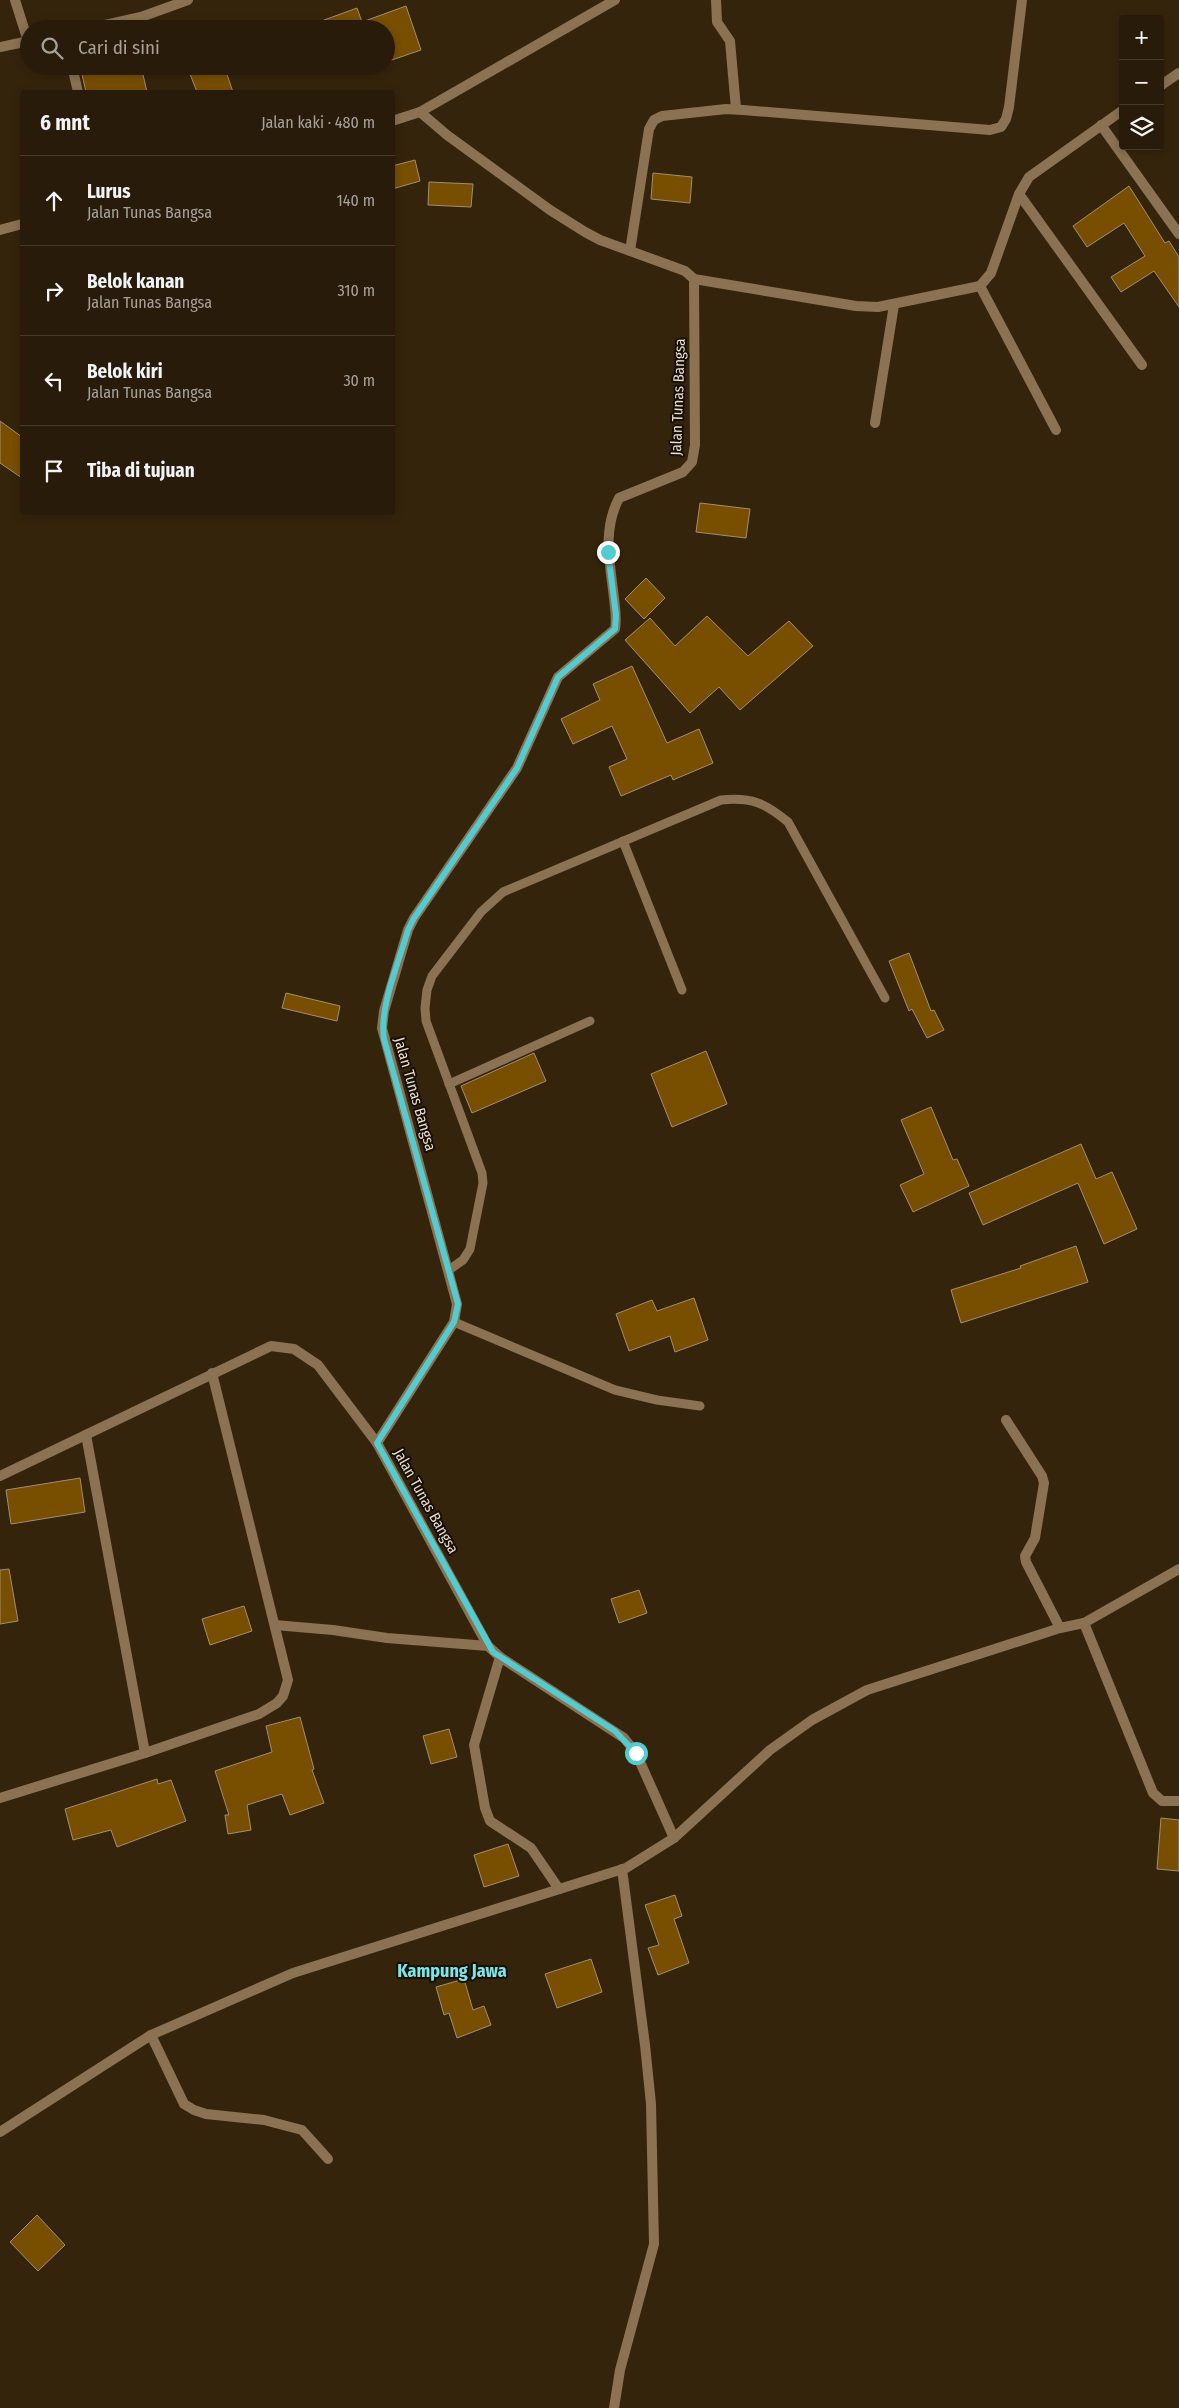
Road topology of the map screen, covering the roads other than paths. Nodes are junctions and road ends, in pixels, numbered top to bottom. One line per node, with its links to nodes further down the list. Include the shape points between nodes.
1 (15, 0): 6 (street)
2 (188, 0): 7 (street)
3 (616, 0): 15 (street)
4 (716, 0): 14 (street, via 717,22 730,42)
5 (1022, 0): 14 (street, via 1009,107 1001,127 990,130)
6 (21, 20)
7 (128, 20)
8 (20, 43): 9 (street)
9 (0, 47)
10 (1179, 73): 12 (street)
11 (74, 75): 13 (street)
12 (1164, 83)
13 (78, 90)
14 (736, 110): 23 (street, via 662,116 654,120 646,140)
15 (420, 112): 17 (street); 23 (street, via 550,210 585,232)
16 (1119, 113): 18 (street)
17 (395, 120)
18 (1101, 125): 19 (street, via 1032,173); 22 (street)
19 (1019, 194): 25 (street, via 991,273); 27 (street)
20 (20, 225): 21 (street)
21 (0, 230)
22 (1179, 234)
23 (630, 251): 24 (street, via 685,271)
24 (694, 278): 26 (street, via 856,306); 35 (street, Jalan Tunas Bangsa, via 695,446 692,462 683,472 619,498 607,539 615,629 558,677 517,768 414,918 384,1011 384,1039)
25 (980, 286): 26 (street); 29 (street)
26 (894, 305): 28 (street)
27 (1142, 365)
28 (875, 423)
29 (1056, 430)
30 (623, 841): 31 (lane); 32 (lane, via 721,800 744,798 770,807 788,822); 34 (lane, via 503,892 480,912 432,976 427,990 426,1021)
31 (682, 990)
32 (885, 998)
33 (590, 1021): 34 (lane)
34 (449, 1084): 35 (lane, via 483,1183 470,1249 463,1260)
35 (449, 1270): 36 (street, Jalan Tunas Bangsa, via 458,1304)
36 (454, 1322): 38 (lane, via 615,1390); 41 (street, Jalan Tunas Bangsa)
37 (212, 1373): 40 (street); 41 (street, via 271,1346 294,1349 318,1365); 45 (street)
38 (700, 1406)
39 (1006, 1420): 46 (street, via 1044,1483 1035,1538 1025,1556)
40 (86, 1435): 42 (street); 49 (street)
41 (377, 1443): 47 (street, Jalan Tunas Bangsa)
42 (0, 1476)
43 (1179, 1569): 44 (street)
44 (1084, 1623): 46 (street); 51 (street, via 1153,1794 1162,1801)
45 (275, 1625): 47 (street); 49 (street, via 288,1680 277,1703 259,1714)
46 (1060, 1628): 52 (street, via 867,1690 812,1720 770,1750)
47 (488, 1646): 48 (street, Jalan Tunas Bangsa)
48 (500, 1657): 52 (street, Jalan Tunas Bangsa, via 624,1738 636,1753); 54 (street, via 474,1745 485,1808 490,1821 531,1848)
49 (145, 1754): 50 (street)
50 (0, 1798)
51 (1179, 1801)
52 (674, 1838): 53 (street)
53 (622, 1869): 54 (street); 58 (street, via 651,2104 654,2244 620,2370)
54 (559, 1889): 55 (street, via 292,1973)
55 (151, 2035): 56 (street); 57 (street, via 184,2104 206,2114 264,2120 302,2130)
56 (0, 2132)
57 (328, 2158)
58 (614, 2408)

